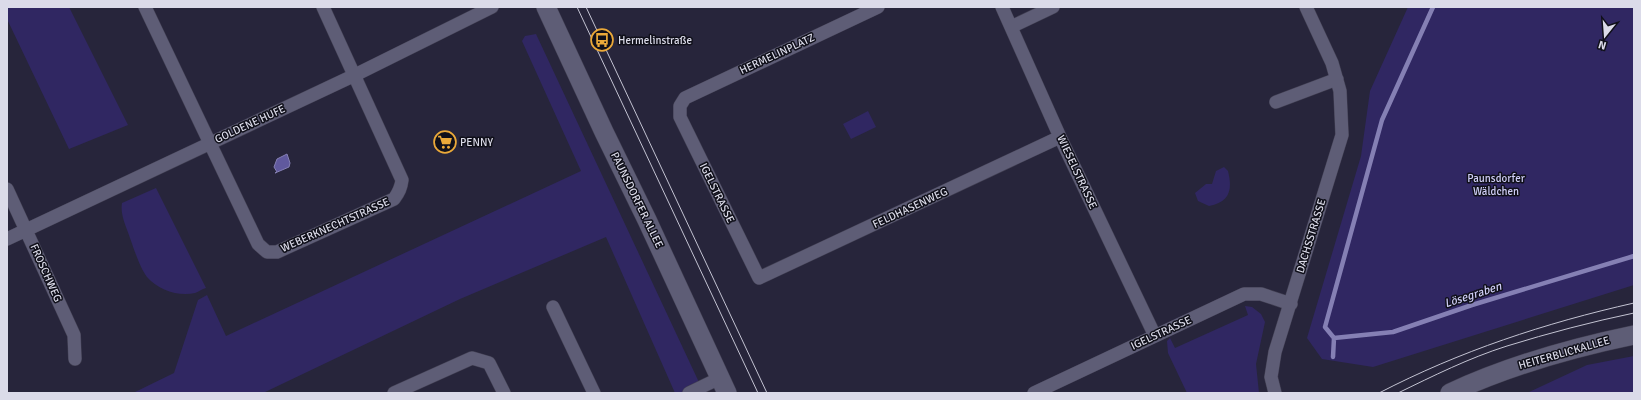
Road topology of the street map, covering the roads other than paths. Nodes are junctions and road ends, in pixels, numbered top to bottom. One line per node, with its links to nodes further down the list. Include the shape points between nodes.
1 (145, 7): 15 (street, WEBERKNECHTSTRASSE)
2 (323, 7): 10 (street, WEBERKNECHTSTRASSE)
3 (492, 7): 10 (street, GOLDENE HUFE)
4 (546, 7): 25 (main road, PAUNSDORFER ALLEE)
5 (878, 7): 13 (street, HERMELINPLATZ, via 685,98)
6 (1002, 7): 9 (street, WIESELSTRASSE)
7 (1053, 7): 9 (street)
8 (1306, 7): 11 (street, DACHSSTRASSE)
9 (1011, 27): 14 (street, WIESELSTRASSE)
10 (355, 75): 15 (street, GOLDENE HUFE); 15 (street, WEBERKNECHTSTRASSE, via 402,185 394,198 341,224 277,252 267,252 258,244)
11 (1337, 78): 12 (street); 20 (street, DACHSSTRASSE, via 1342,136)
12 (1276, 102)
13 (680, 106): 19 (street, IGELSTRASSE, via 680,117)
14 (1060, 137): 19 (street, FELDHASENWEG); 23 (street, WIESELSTRASSE)
15 (210, 143): 17 (street, GOLDENE HUFE)
16 (7, 189): 17 (street, FROSCHWEG)
17 (26, 229): 18 (street, GOLDENE HUFE); 24 (street, FROSCHWEG, via 74,335)
18 (7, 239)
19 (759, 278)
20 (1291, 304): 23 (street, IGELSTRASSE, via 1261,294 1244,294); 31 (street, DACHSSTRASSE, via 1272,363)
21 (553, 307): 28 (street)
22 (1634, 335): 32 (main road, HEITERBLICKALLEE, via 1536,359)
23 (1155, 336): 30 (street, IGELSTRASSE)
24 (75, 360)
25 (724, 385): 29 (street)
26 (394, 393): 27 (street, via 472,358 489,363)
27 (504, 393)
28 (594, 393)
29 (689, 393)
30 (1034, 393)
31 (1274, 393)
32 (1450, 393)

